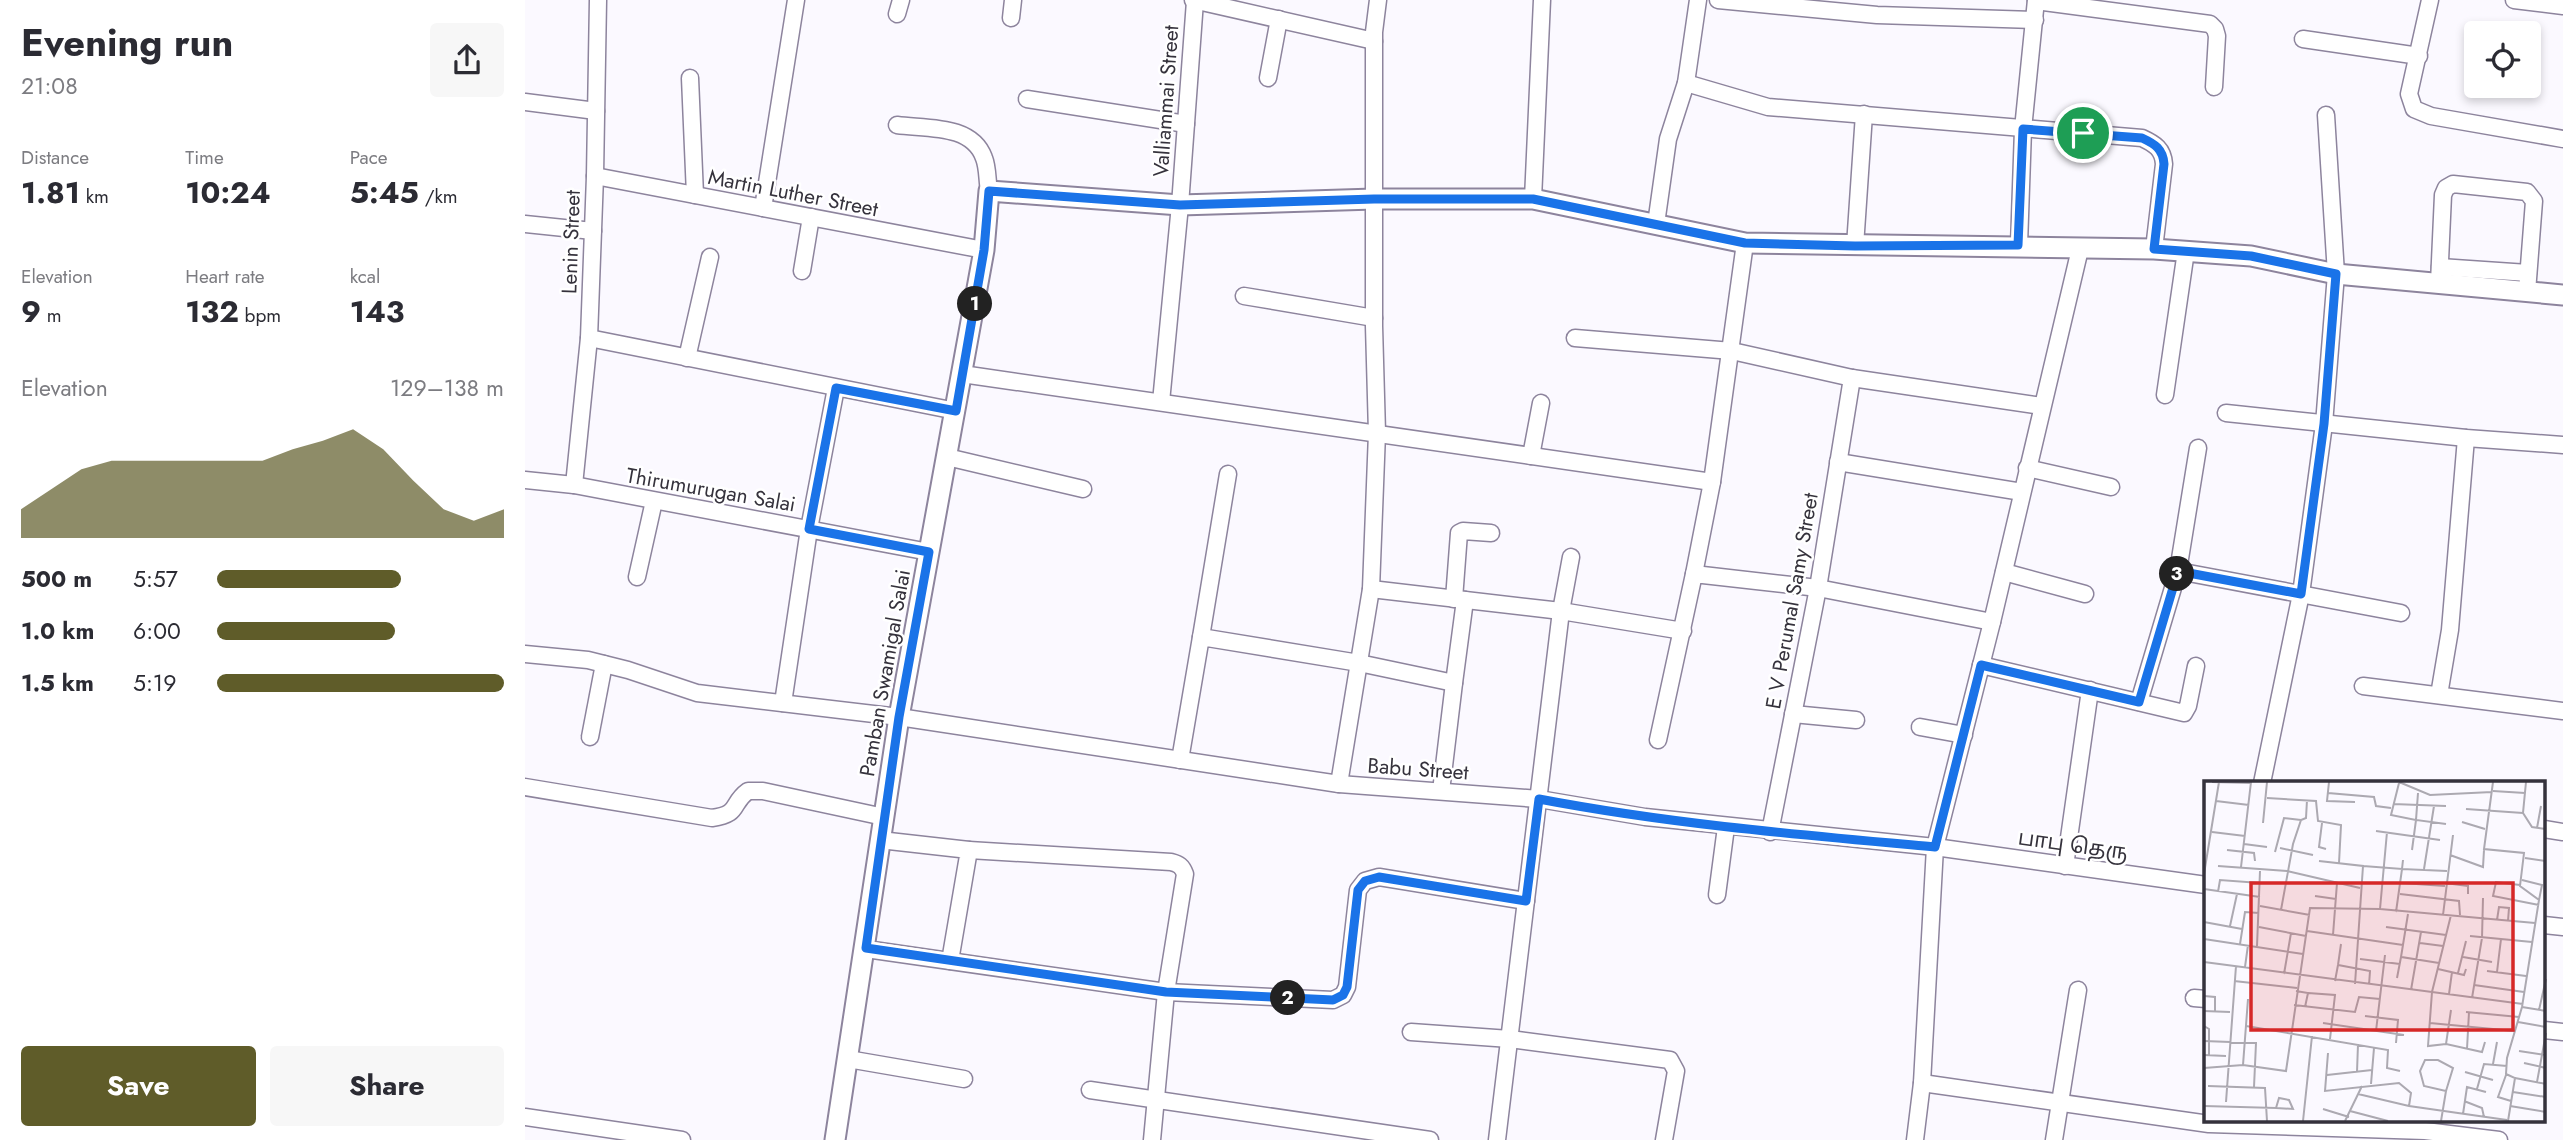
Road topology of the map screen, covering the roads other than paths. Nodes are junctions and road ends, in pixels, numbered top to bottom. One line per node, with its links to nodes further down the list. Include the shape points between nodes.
1 (598, 0): 25 (street, Lenin Street)
2 (796, 0): 38 (street)
3 (1013, 0): 13 (street)
4 (1194, 0): 14 (street); 28 (street, Valliammai Street)
5 (1378, 0): 17 (street)
6 (1542, 0): 36 (street)
7 (1698, 0): 21 (street)
8 (1718, 0): 15 (street, via 1877,15)
9 (2430, 0): 18 (street)
10 (2514, 0): 12 (street)
11 (2036, 1): 15 (street); 22 (street, via 2210,24 2217,36)
12 (2563, 6)
13 (1011, 18)
14 (1279, 19): 17 (street); 20 (street)
15 (2035, 20): 30 (street)
16 (2303, 39): 18 (street)
17 (1374, 41): 35 (street)
18 (2419, 56): 31 (street, via 2409,94 2419,113)
19 (691, 78): 34 (street)
20 (1268, 78)
21 (1686, 83): 26 (street, via 1768,107); 41 (street, via 1668,139)
22 (2214, 87)
23 (1027, 99): 28 (street)
24 (525, 102): 25 (street)
25 (596, 111): 32 (street, Lenin Street)
26 (1864, 114): 30 (street); 45 (street)
27 (2326, 115): 52 (street)
28 (1186, 124): 37 (street, Valliammai Street)
29 (897, 125): 33 (street, via 966,135 981,150)
30 (2023, 129): 44 (street); 47 (street, via 2142,138 2158,147 2164,164)
31 (2563, 139)
32 (595, 176): 34 (street, Martin Luther Street); 42 (street, Lenin Street)
33 (989, 191): 37 (street); 48 (street, Pamban Swamigal Salai)
34 (695, 195): 38 (street, Martin Luther Street)
35 (1374, 199): 36 (street); 37 (street); 57 (street)
36 (1533, 199): 41 (street)
37 (1180, 205): 66 (street, Valliammai Street)
38 (763, 208): 39 (street, Martin Luther Street)
39 (811, 217): 48 (street, Martin Luther Street); 51 (street)
40 (525, 224): 42 (street)
41 (1656, 224): 43 (street)
42 (593, 231): 58 (street, Lenin Street)
43 (1745, 243): 45 (street); 60 (street)
44 (2018, 245): 45 (street); 46 (street)
45 (1855, 246)
46 (2080, 248): 47 (street); 68 (street)
47 (2154, 249): 49 (street)
48 (984, 250): 62 (street, Pamban Swamigal Salai)
49 (2186, 251): 52 (street, via 2251,256); 65 (street)
50 (710, 257): 61 (street)
51 (802, 271)
52 (2336, 274): 53 (street); 71 (street)
53 (2439, 275): 54 (street); 54 (street, via 2443,195 2453,184 2532,196)
54 (2527, 282): 55 (street)
55 (2563, 295)
56 (1244, 296): 57 (street)
57 (1374, 318): 72 (street)
58 (589, 338): 61 (street); 83 (street, Lenin Street)
59 (1575, 338): 60 (street)
60 (1732, 351): 63 (street); 82 (street)
61 (687, 358): 64 (street)
62 (963, 374): 66 (street); 69 (street, Pamban Swamigal Salai)
63 (1852, 378): 68 (street); 78 (street, E V Perumal Samy Street)
64 (836, 388): 69 (street); 88 (street)
65 (2165, 395)
66 (1161, 402): 72 (street)
67 (1541, 403): 76 (street)
68 (2042, 406): 79 (street)
69 (956, 411): 77 (street, Pamban Swamigal Salai)
70 (2226, 413): 71 (street)
71 (2324, 424): 73 (street); 99 (street)
72 (1377, 433): 76 (street); 97 (street)
73 (2466, 438): 74 (street); 114 (street, via 2450,630)
74 (2563, 445)
75 (2198, 447): 92 (street)
76 (1531, 456): 82 (street)
77 (947, 457): 85 (street); 90 (street, Pamban Swamigal Salai)
78 (1838, 462): 86 (street); 96 (street, E V Perumal Samy Street)
79 (2027, 468): 84 (street); 86 (street)
80 (1228, 474): 105 (street)
81 (525, 480): 83 (street, Thirumurugan Salai)
82 (1712, 482): 94 (street)
83 (574, 485): 87 (street, Thirumurugan Salai)
84 (2111, 487)
85 (1083, 489)
86 (2022, 492): 93 (street)
87 (654, 502): 88 (street, Thirumurugan Salai); 95 (street)
88 (809, 529): 90 (street, Thirumurugan Salai); 116 (street)
89 (1491, 533): 100 (street, via 1459,533)
90 (929, 552): 119 (street, Pamban Swamigal Salai)
91 (1571, 558): 101 (street)
92 (2178, 571): 99 (street); 115 (street)
93 (2004, 572): 98 (street); 103 (street)
94 (1694, 574): 96 (street); 104 (street)
95 (637, 577)
96 (1818, 588): 103 (street); 118 (street, E V Perumal Samy Street)
97 (1371, 589): 100 (street); 107 (street)
98 (2085, 594)
99 (2301, 594): 102 (street); 126 (street)
100 (1460, 600): 101 (street); 111 (street)
101 (1561, 611): 104 (street); 130 (street)
102 (2401, 612)
103 (1992, 622): 109 (street)
104 (1683, 631): 124 (street)
105 (1201, 637): 107 (street); 125 (street)
106 (525, 654): 108 (street, Babu Street)
107 (1359, 663): 111 (street); 127 (street)
108 (604, 664): 116 (street, Babu Street, via 697,693); 123 (street)
109 (1981, 665): 113 (street); 122 (street)
110 (2196, 666): 115 (street, via 2186,712)
111 (1454, 683): 129 (street)
112 (2363, 687): 114 (street)
113 (2090, 690): 115 (street); 137 (street)
114 (2439, 695): 117 (street)
115 (2139, 702)
116 (783, 703): 119 (street, Babu Street)
117 (2563, 711)
118 (1793, 714): 120 (street); 133 (street, E V Perumal Samy Street)
119 (899, 717): 125 (street, Babu Street); 131 (street, Pamban Swamigal Salai)
120 (1856, 720)
121 (1920, 727): 122 (street)
122 (1964, 734): 135 (street)
123 (590, 737)
124 (1658, 740)
125 (1180, 760): 127 (street, Babu Street)
126 (2263, 781)
127 (1339, 784): 129 (street, Babu Street)
128 (525, 787): 131 (street, via 712,818 735,810 748,791 763,790)
129 (1441, 791): 130 (street, Babu Street)
130 (1539, 799): 132 (street, Babu Street); 140 (street)
131 (884, 817): 134 (street, Pamban Swamigal Salai)
132 (1726, 827): 133 (street, Babu Street); 139 (street)
133 (1770, 832): 135 (street, Babu Street)
134 (880, 840): 136 (street); 141 (street, Pamban Swamigal Salai)
135 (1935, 847): 137 (street, பாபு தெரு); 149 (street)
136 (969, 850): 142 (street); 144 (street, via 1179,864 1185,874)
137 (2065, 866): 138 (street, பாபு தெரு)
138 (2204, 885)
139 (1717, 895)
140 (1526, 901): 144 (street, via 1371,879 1358,890 1343,995 1321,1000); 146 (street)
141 (866, 948): 142 (street); 147 (street, Pamban Swamigal Salai)
142 (950, 961): 144 (street)
143 (2078, 990): 152 (street)
144 (1166, 992): 151 (street)
145 (1411, 1032): 146 (street)
146 (1510, 1039): 159 (street); 160 (street, via 1670,1060 1676,1071)
147 (848, 1059): 148 (street); 156 (street, Pamban Swamigal Salai)
148 (964, 1079)
149 (1922, 1083): 152 (street); 161 (street)
150 (1090, 1090): 151 (street)
151 (1156, 1101): 157 (street); 158 (street)
152 (2059, 1102): 154 (street); 162 (street)
153 (525, 1117): 155 (street)
154 (2209, 1128): 163 (street, via 2425,1131)
155 (682, 1140)
156 (835, 1140)
157 (1152, 1140)
158 (1430, 1140)
159 (1497, 1140)
160 (1664, 1140)
161 (1915, 1140)
162 (2054, 1140)
163 (2499, 1140)

